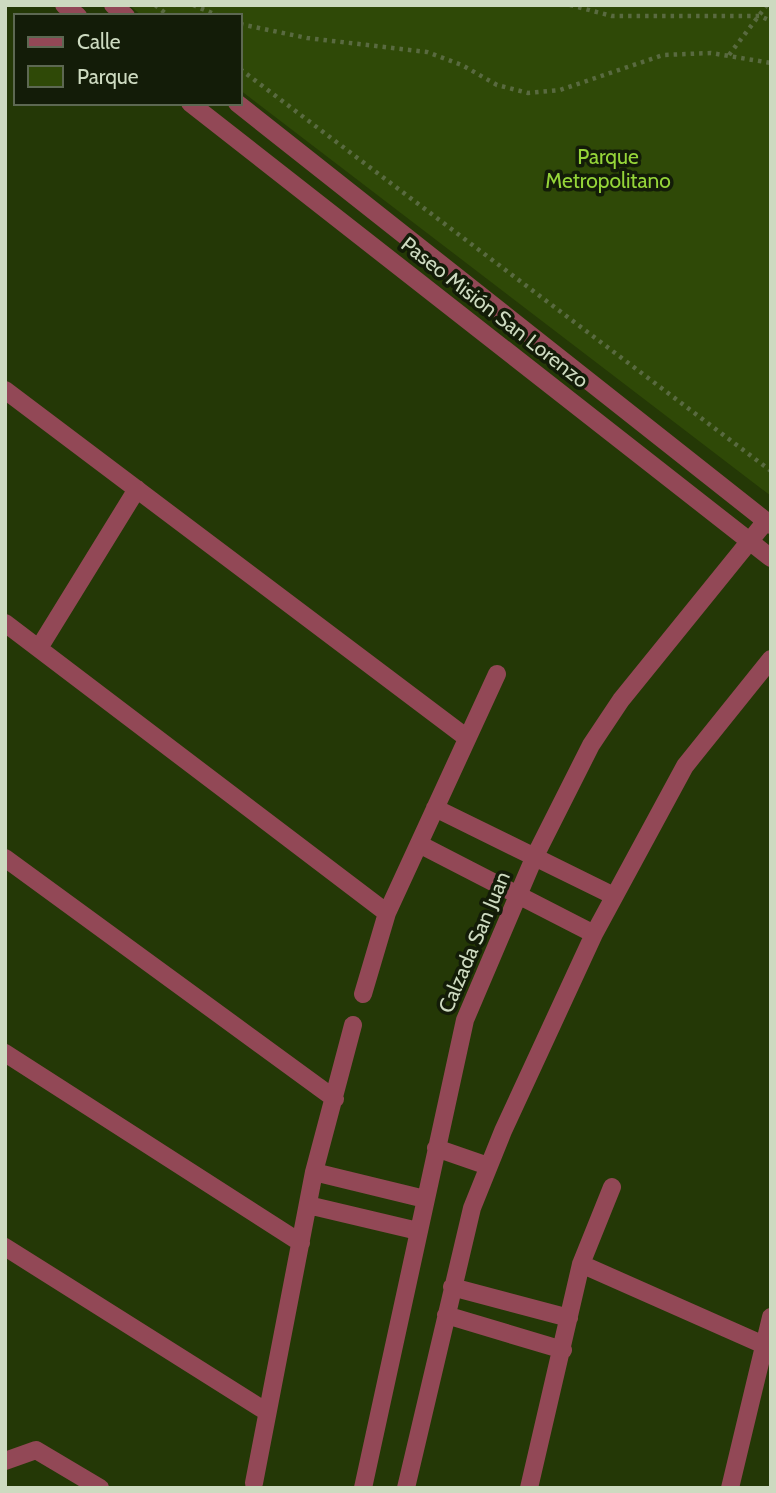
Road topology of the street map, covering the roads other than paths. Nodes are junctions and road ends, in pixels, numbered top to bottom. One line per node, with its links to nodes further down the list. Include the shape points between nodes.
1 (193, 105): 6 (street, Paseo Misión San Lorenzo)
2 (240, 105): 5 (street, Paseo Misión San Lorenzo)
3 (5, 390): 4 (street)
4 (137, 489): 9 (street); 12 (street)
5 (768, 523): 6 (street, Calzada San Juan)
6 (750, 542): 7 (street, Paseo Misión San Lorenzo); 16 (street, Calzada San Juan, via 621,700 592,745)
7 (771, 558)
8 (5, 623): 9 (street)
9 (39, 648): 19 (street)
10 (771, 659): 18 (street, via 685,766)
11 (497, 674): 12 (street)
12 (467, 738): 13 (street)
13 (435, 808): 14 (street); 16 (street)
14 (419, 844): 17 (street); 19 (street)
15 (5, 858): 24 (street)
16 (534, 858): 17 (street, Calzada San Juan); 18 (street)
17 (518, 896): 20 (street); 25 (street, Calzada San Juan, via 465,1020)
18 (614, 896): 20 (street)
19 (387, 913): 21 (street)
20 (594, 934): 26 (street)
21 (362, 994)
22 (353, 1025): 24 (street)
23 (5, 1053): 32 (street)
24 (335, 1099): 27 (street)
25 (436, 1148): 26 (street); 29 (street, Calzada San Juan)
26 (488, 1166): 35 (street)
27 (314, 1172): 29 (street); 30 (street)
28 (612, 1187): 34 (street)
29 (425, 1199): 31 (street, Calzada San Juan)
30 (308, 1205): 31 (street); 32 (street)
31 (418, 1231): 45 (street, Calzada San Juan)
32 (301, 1243): 41 (street)
33 (5, 1247): 41 (street)
34 (582, 1264): 38 (street); 39 (street)
35 (452, 1287): 36 (street); 38 (street)
36 (446, 1315): 40 (street); 46 (street)
37 (771, 1317): 39 (street)
38 (569, 1318): 40 (street)
39 (764, 1345): 48 (street)
40 (563, 1350): 47 (street)
41 (267, 1412): 43 (street)
42 (5, 1461): 44 (street, via 36,1450)
43 (254, 1483)
44 (100, 1488)
45 (363, 1488)
46 (406, 1488)
47 (529, 1488)
48 (730, 1488)

